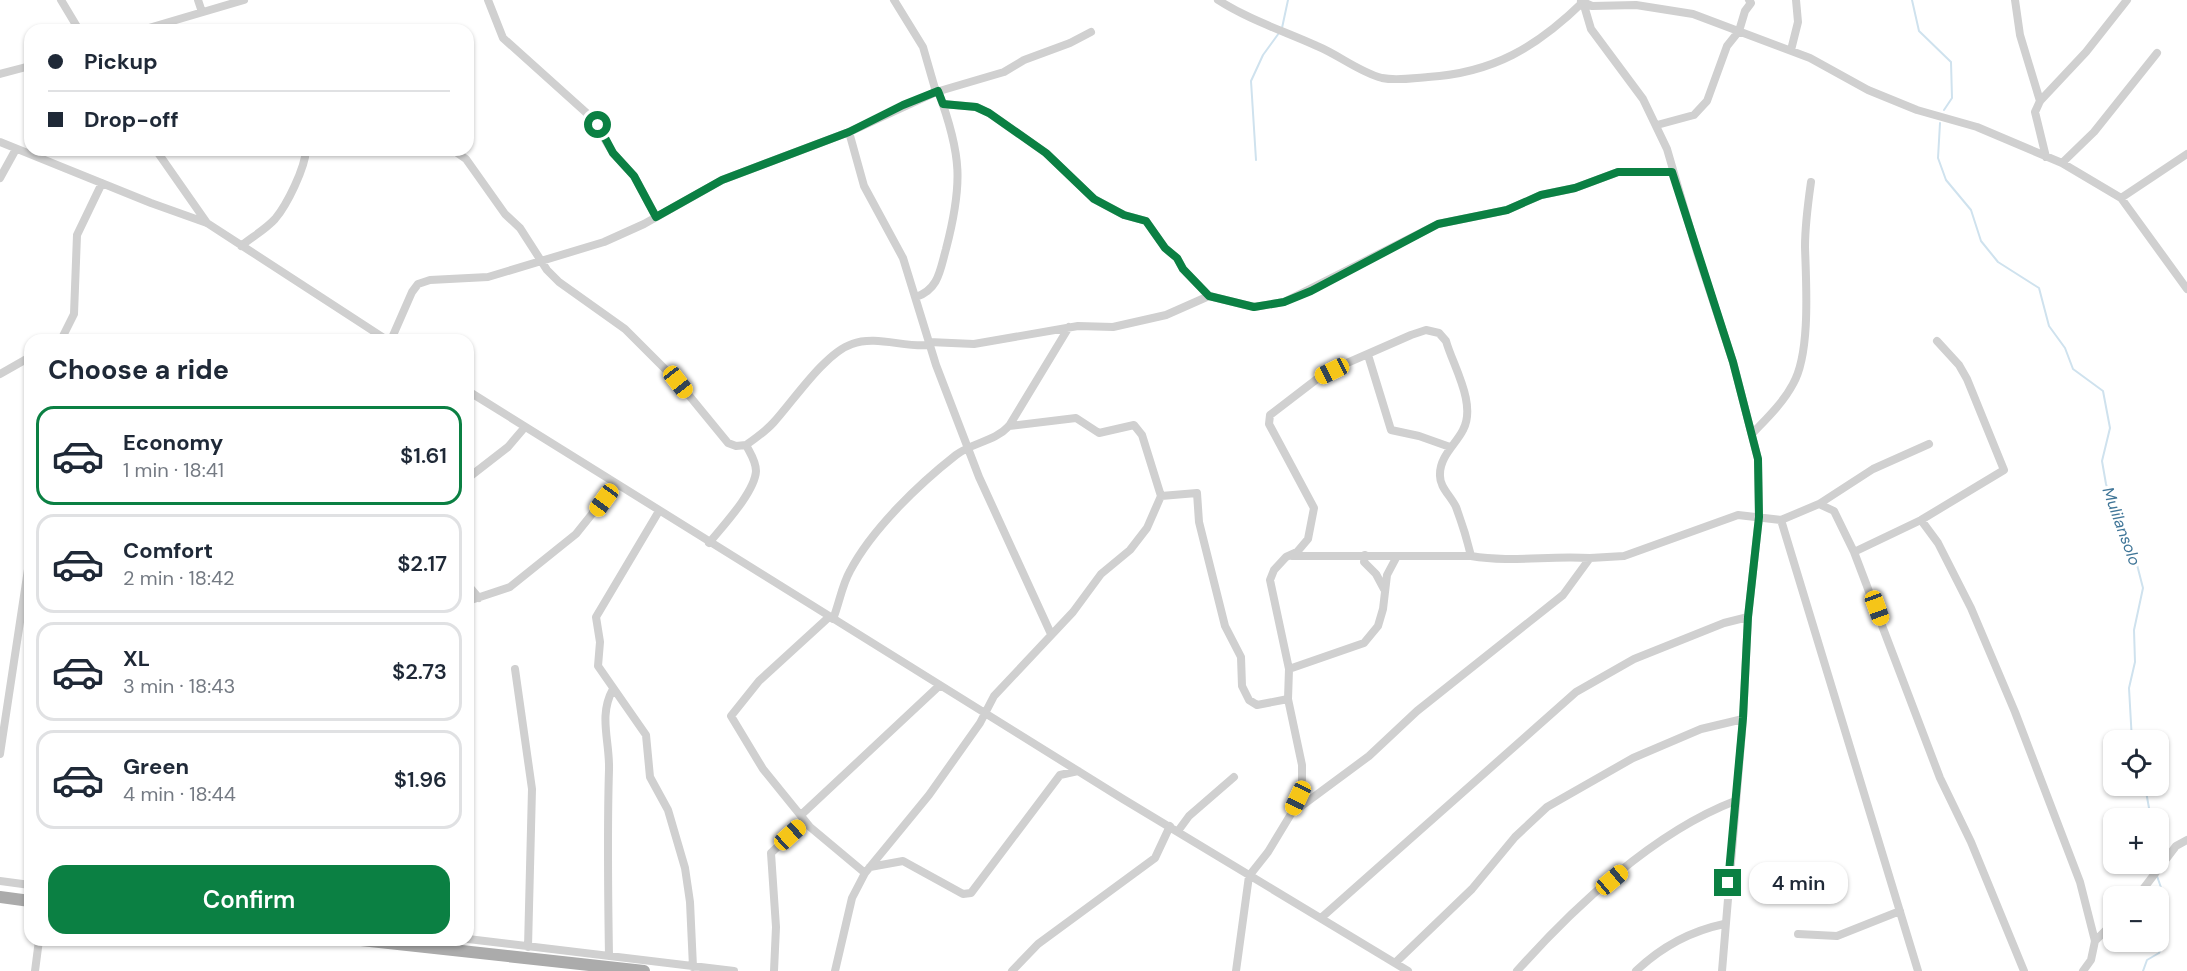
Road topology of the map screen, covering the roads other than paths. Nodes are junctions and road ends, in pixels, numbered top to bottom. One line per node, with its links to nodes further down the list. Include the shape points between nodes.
1 (61, 0): 13 (street)
2 (198, 0): 12 (street)
3 (244, 0): 12 (street)
4 (488, 0): 41 (street, via 503,38 591,117 613,153 634,176)
5 (894, 0): 21 (street, via 923,47)
6 (1218, 0): 11 (street, via 1371,74 1396,79 1458,75 1484,69 1560,25)
7 (1749, 0): 15 (street)
8 (1796, 0): 17 (street, via 1798,22)
9 (2015, 0): 22 (street, via 2020,35)
10 (2127, 0): 22 (street)
11 (1582, 1): 15 (street, via 1592,6 1661,7); 24 (street, via 1592,29)
12 (202, 12): 14 (street)
13 (76, 24)
14 (162, 24)
15 (1739, 31): 17 (street); 24 (street, via 1727,46 1711,94 1702,108 1686,118)
16 (1091, 32): 21 (street, via 1004,72)
17 (1791, 50): 34 (street, via 1891,100 1977,127)
18 (2157, 53): 35 (street, via 2094,132)
19 (24, 68): 20 (street)
20 (0, 74)
21 (937, 92): 23 (street); 25 (street)
22 (2040, 101): 34 (street, via 2035,112)
23 (943, 104): 46 (street, via 976,107 989,113 1046,153 1094,199 1124,215 1146,221); 47 (street, via 955,142 958,196 938,281)
24 (1657, 125): 36 (street)
25 (849, 132): 41 (street, via 722,180); 47 (street, via 864,186 898,245)
26 (0, 142): 27 (street)
27 (16, 149): 28 (street); 37 (street)
28 (24, 152)
29 (2187, 154): 40 (street)
30 (34, 156): 39 (street)
31 (160, 156): 42 (street)
32 (305, 156): 43 (street, via 282,209)
33 (462, 156): 44 (street)
34 (2046, 157): 35 (street)
35 (2062, 163): 40 (street)
36 (1672, 172): 46 (street, via 1618,172 1575,188 1541,195 1507,210 1438,224 1284,302 1254,307); 60 (street)
37 (0, 178)
38 (1811, 182): 60 (street, via 1800,367 1781,402)
39 (102, 183): 42 (street); 49 (street, via 77,235 75,314)
40 (2121, 198): 45 (street)
41 (656, 217): 44 (street, via 604,242)
42 (207, 223): 43 (street)
43 (241, 246): 50 (street)
44 (541, 260): 51 (street, via 488,277 418,284); 62 (street, via 559,282 626,328 678,382 728,443)
45 (2187, 289)
46 (1209, 296): 48 (street, via 1166,315 1113,327)
47 (916, 297): 53 (street)
48 (1069, 327): 53 (street, via 982,343); 58 (street)
49 (64, 334)
50 (380, 334)
51 (392, 334)
52 (1937, 341): 72 (street, via 1967,379 2004,470)
53 (929, 344): 62 (street, via 850,344 832,358 772,424); 64 (street)
54 (1368, 355): 63 (street, via 1391,430); 63 (street, via 1426,330 1439,333 1446,341 1469,415); 77 (street, via 1317,379 1268,419 1314,508 1308,539 1298,552)
55 (24, 360): 56 (street)
56 (0, 374)
57 (474, 395): 59 (street)
58 (1009, 426): 64 (street, via 995,439); 67 (street, via 1076,418 1099,433 1134,425 1142,435)
59 (525, 427): 65 (street, via 508,447); 66 (street)
60 (1752, 434): 70 (street, via 1758,459)
61 (1929, 444): 68 (street, via 1873,469)
62 (746, 445): 73 (street, via 753,458 755,476 740,504)
63 (1450, 447): 76 (street, via 1439,473 1454,503)
64 (968, 449): 86 (street, via 945,464 875,534 849,573); 87 (street)
65 (474, 473)
66 (616, 484): 69 (street); 83 (street, via 576,534 505,591)
67 (1161, 496): 87 (street, via 1147,528 1131,550 1101,574); 92 (street, via 1197,494 1199,522 1225,626 1241,657 1246,695 1261,705)
68 (1819, 504): 71 (street); 74 (street, via 1834,511)
69 (659, 511): 73 (street); 91 (street, via 596,617 598,666)
70 (1759, 517): 71 (street); 79 (street, via 1738,515 1624,556); 85 (street)
71 (1781, 520): 111 (street)
72 (1921, 520): 74 (street); 117 (street, via 1958,577 2011,701 2080,882)
73 (709, 543): 86 (street)
74 (1854, 552): 137 (street, via 1940,778)
75 (1365, 555): 77 (street); 78 (street); 80 (street, via 1364,562)
76 (1471, 556): 78 (street); 79 (street, via 1493,560)
77 (1286, 557): 89 (street, via 1270,580)
78 (1396, 558): 80 (street, via 1386,575)
79 (1590, 558): 99 (street, via 1563,595 1417,711 1369,756)
80 (1384, 589): 89 (street, via 1378,626 1364,642)
81 (474, 592): 83 (street)
82 (24, 596): 95 (street)
83 (479, 598): 84 (street)
84 (474, 599)
85 (1748, 617): 94 (street); 112 (street, via 1634,659 1576,692)
86 (831, 618): 90 (street); 100 (street, via 759,681 731,716 763,769)
87 (1051, 634): 93 (street, via 1013,673)
88 (515, 669): 120 (street, via 532,789)
89 (1289, 669): 92 (street)
90 (940, 685): 93 (street); 100 (street)
91 (613, 689): 122 (street, via 604,710 609,767); 123 (street, via 646,735 650,777 668,810 685,868)
92 (1288, 699): 99 (street, via 1302,765 1302,783)
93 (984, 713): 96 (street); 104 (street, via 929,795)
94 (1743, 718): 98 (street); 121 (street, via 1701,729 1633,758 1547,807 1515,837 1464,897)
95 (0, 754)
96 (1078, 771): 101 (street); 104 (street, via 1060,775 971,893 963,894 903,861)
97 (1234, 777): 102 (street, via 1189,816)
98 (1735, 801): 113 (street); 133 (street, via 1690,822 1624,870)
99 (1291, 814): 105 (street)
100 (803, 818): 104 (street, via 824,841); 128 (street, via 771,854 776,927)
101 (1170, 826): 102 (street); 130 (street, via 1155,858 1038,944)
102 (1178, 831): 105 (street)
103 (2187, 840): 108 (street, via 2176,846)
104 (868, 870): 129 (street, via 852,898)
105 (1249, 876): 112 (street); 131 (street)
106 (0, 881): 107 (street)
107 (24, 884)
108 (2145, 886)
109 (0, 897): 110 (main road)
110 (24, 900)
111 (1900, 911): 115 (street, via 1837,936); 136 (street)
112 (1321, 918): 121 (street)
113 (1724, 924): 134 (street, via 1673,943); 135 (street)
114 (2103, 933): 117 (street)
115 (1798, 934)
116 (474, 940): 120 (street)
117 (2095, 941): 138 (street, via 2091,960)
118 (38, 946): 125 (street)
119 (464, 946): 124 (main road)
120 (528, 947): 122 (street)
121 (1395, 963): 132 (street)
122 (604, 964): 123 (street); 124 (main road); 126 (main road)
123 (693, 967): 127 (street)
124 (586, 968)
125 (35, 971)
126 (644, 971)
127 (734, 971)
128 (774, 971)
129 (835, 971)
130 (1012, 971)
131 (1236, 971)
132 (1408, 971)
133 (1517, 971)
134 (1636, 971)
135 (1722, 971)
136 (1918, 971)
137 (2024, 971)
138 (2083, 971)

